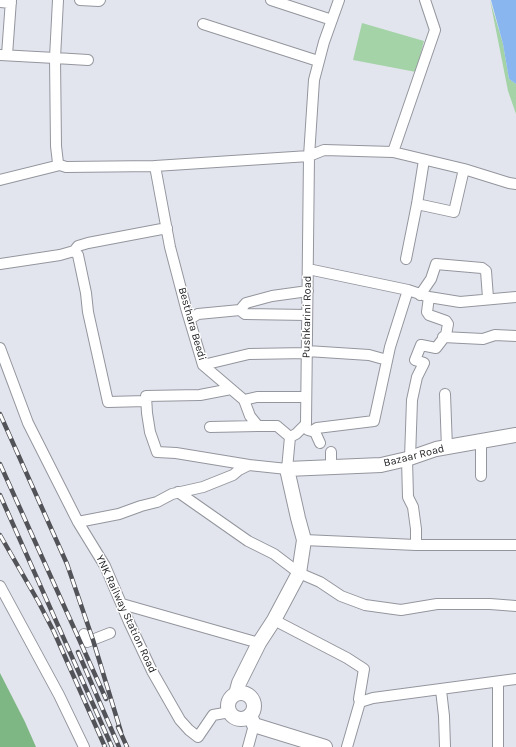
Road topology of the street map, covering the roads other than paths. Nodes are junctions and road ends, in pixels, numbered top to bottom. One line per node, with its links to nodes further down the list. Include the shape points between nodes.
1 (58, 0): 12 (street)
2 (80, 0): 3 (street)
3 (100, 0)
4 (271, 0): 9 (street)
5 (339, 0): 9 (street, Pushkarini Road)
6 (425, 0): 15 (street, via 435,30)
7 (11, 1): 8 (street); 11 (street)
8 (0, 2)
9 (332, 20): 14 (street, Pushkarini Road)
10 (202, 24): 14 (street)
11 (4, 55): 12 (street)
12 (55, 58): 13 (street); 18 (street, via 56,146)
13 (88, 60)
14 (318, 61): 16 (street, Pushkarini Road, via 314,80)
15 (393, 152): 16 (street, via 324,150); 17 (street)
16 (309, 156): 19 (street); 28 (street, Pushkarini Road)
17 (424, 160): 20 (street); 23 (street)
18 (60, 165): 19 (street); 21 (street)
19 (155, 166): 24 (street, Besthara Beedi)
20 (464, 169): 22 (street); 23 (street, via 454,212)
21 (0, 180)
22 (516, 184)
23 (417, 204): 26 (street)
24 (167, 228): 25 (street, via 88,243 78,246); 36 (street, Besthara Beedi)
25 (74, 251): 27 (street); 47 (street, via 78,255 108,402)
26 (406, 259)
27 (0, 264)
28 (308, 269): 29 (street); 30 (street, Pushkarini Road)
29 (408, 290): 31 (street); 41 (street)
30 (308, 291): 34 (street, via 246,303); 35 (street, Pushkarini Road)
31 (425, 296): 33 (street, via 460,302); 33 (street, via 436,264 482,268 486,271); 38 (street, via 429,315 448,324)
32 (516, 297): 33 (street)
33 (488, 298)
34 (240, 310): 35 (street, via 245,314); 36 (street, via 198,314)
35 (307, 314): 40 (street, Pushkarini Road)
36 (190, 319): 42 (street, Besthara Beedi)
37 (516, 336): 38 (street, via 495,335 483,339)
38 (443, 337): 58 (street, via 436,348 421,345 415,360 424,363 417,378 412,400)
39 (0, 348): 64 (street, YNK Railway Station Road, via 28,423)
40 (307, 352): 41 (street, via 369,355); 42 (street, via 249,354); 45 (street, Pushkarini Road)
41 (387, 360): 51 (street, via 374,421 317,428)
42 (203, 365): 43 (street, Besthara Beedi)
43 (231, 389): 46 (street, Besthara Beedi); 47 (street, via 200,395 146,396)
44 (445, 394): 56 (street)
45 (306, 397): 46 (street, via 257,397); 50 (street, Pushkarini Road, via 306,424)
46 (244, 400): 48 (street, Besthara Beedi, via 250,416)
47 (146, 401): 59 (street, via 150,432 157,452)
48 (258, 426): 49 (street); 53 (street, via 278,426)
49 (210, 427)
50 (300, 429): 51 (street); 53 (street)
51 (312, 431): 55 (street)
52 (516, 435): 54 (street, Bazaar Road)
53 (290, 437): 61 (street)
54 (480, 442): 56 (street, Bazaar Road); 62 (street)
55 (320, 443)
56 (447, 448): 58 (street, Bazaar Road)
57 (331, 452): 60 (street)
58 (409, 458): 60 (street, Bazaar Road, via 381,465); 66 (street, via 408,497 413,507)
59 (250, 465): 61 (street); 63 (street, via 203,487)
60 (331, 468): 61 (street, Bazaar Road)
61 (288, 469): 65 (street)
62 (480, 476)
63 (178, 492): 64 (street, via 157,502 119,514); 68 (street, via 248,541 274,554)
64 (78, 522): 70 (street, YNK Railway Station Road, via 105,566)
65 (304, 540): 66 (street); 68 (street)
66 (416, 545): 67 (street)
67 (516, 545)
68 (300, 573): 71 (street, via 341,596 364,605 401,610 437,604); 72 (street)
69 (0, 586): 83 (street)
70 (122, 604): 75 (street); 81 (street, YNK Railway Station Road, via 152,671 180,720 189,730 198,737 214,715)
71 (516, 606)
72 (274, 620): 75 (street); 80 (street, via 364,669)
73 (110, 633): 74 (street, via 87,642)
74 (84, 634)
75 (259, 643): 79 (street)
76 (516, 679): 77 (street)
77 (498, 682): 78 (street); 88 (street)
78 (441, 690): 80 (street, via 373,698); 87 (street)
79 (236, 694): 81 (street, via 230,700); 82 (street, via 245,694 252,699)
80 (360, 702): 86 (street)
81 (230, 712): 82 (street, via 241,719)
82 (252, 720): 84 (street); 85 (street)
83 (84, 747)
84 (248, 747)
85 (325, 747)
86 (347, 747)
87 (445, 747)
88 (498, 747)

